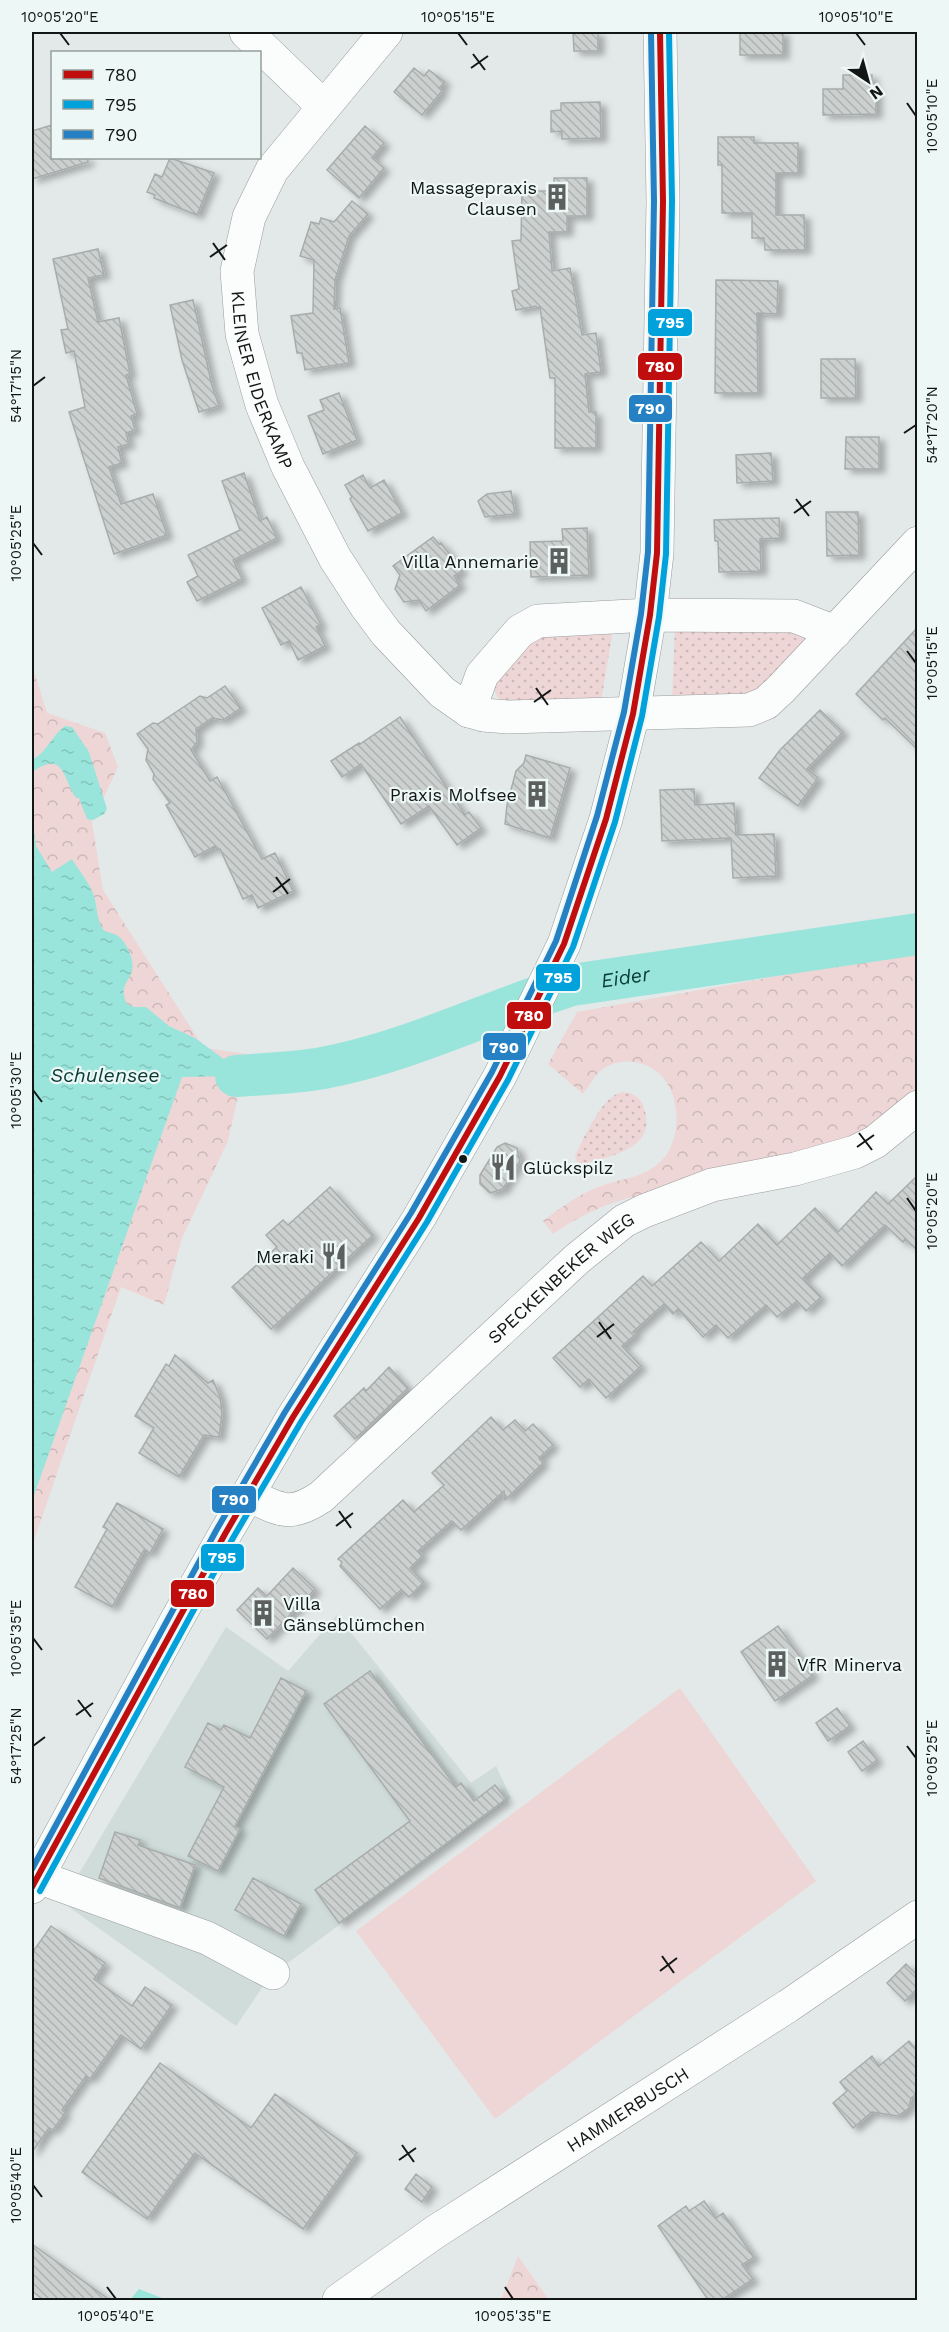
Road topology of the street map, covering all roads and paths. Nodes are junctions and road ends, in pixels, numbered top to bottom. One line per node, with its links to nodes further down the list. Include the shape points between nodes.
1 (246, 32): 4 (street)
2 (386, 32): 4 (street, KLEINER EIDERKAMP)
3 (660, 32): 6 (street, via 663,201 657,541)
4 (323, 106): 8 (street, KLEINER EIDERKAMP, via 272,171 249,217 237,271 242,334 262,405 288,467 335,558 386,633 422,674)
5 (918, 543): 7 (street, KLEINER EIDERKAMP)
6 (650, 615): 7 (street, via 794,616); 8 (street, via 538,621 520,631 482,675); 9 (street)
7 (835, 632): 9 (street, KLEINER EIDERKAMP, via 781,689 758,707 735,712)
8 (468, 711): 9 (street, KLEINER EIDERKAMP, via 508,717)
9 (633, 714): 11 (street, via 606,819 564,944 507,1064 419,1218)
10 (918, 1107): 11 (street, SPECKENBEKER WEG, via 855,1152 813,1165 712,1185 624,1221 577,1259 321,1497 302,1509 279,1510)
11 (248, 1495): 12 (street)
12 (35, 1882): 14 (street, via 207,1938)
13 (918, 1917): 15 (street, HAMMERBUSCH, via 788,2006 435,2232)
14 (273, 1973)
15 (339, 2301)

